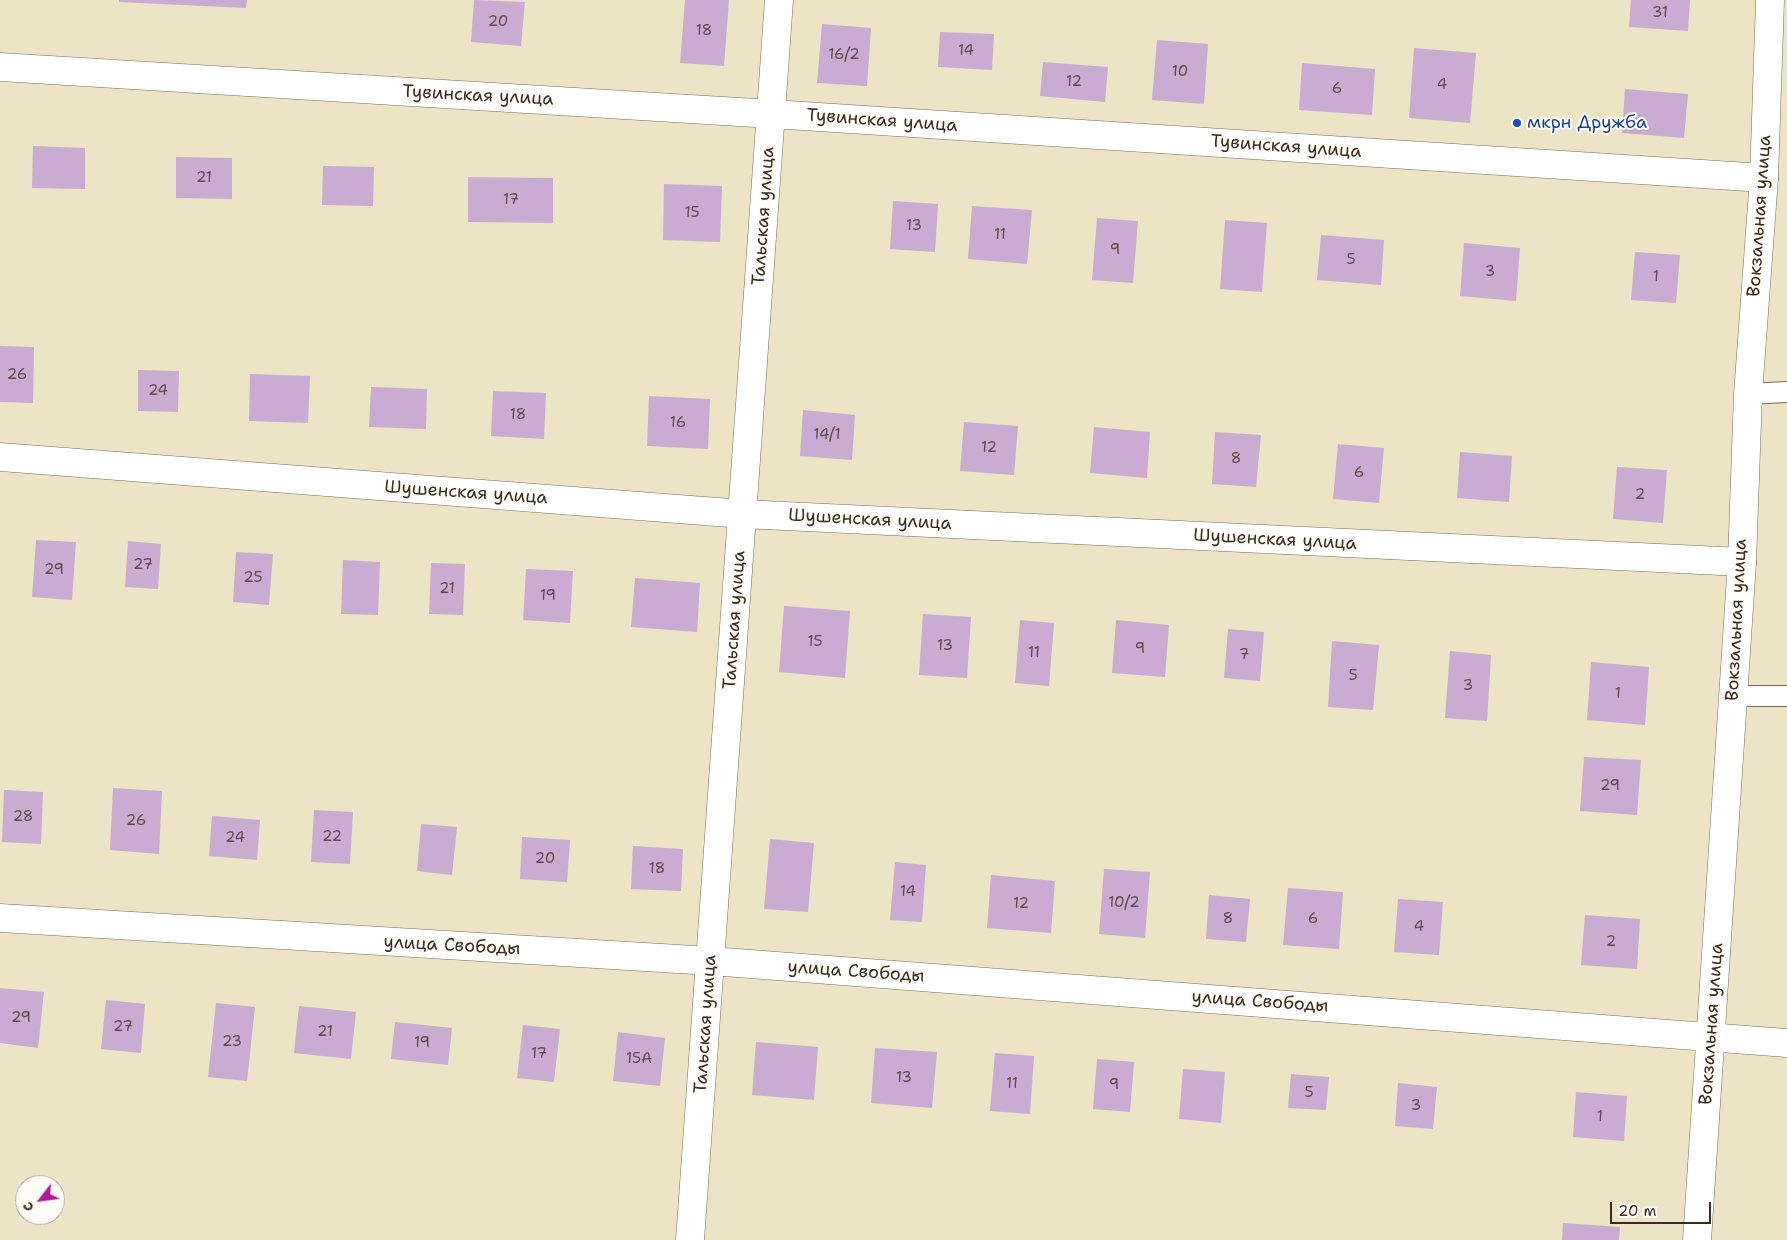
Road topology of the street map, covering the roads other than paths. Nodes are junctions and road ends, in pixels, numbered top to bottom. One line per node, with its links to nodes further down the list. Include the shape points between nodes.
1 (780, 0): 4 (street, Тальская улица)
2 (1770, 0): 5 (street, Вокзальная улица)
3 (0, 67): 4 (street, Тувинская улица)
4 (772, 114): 5 (street, Тувинская улица); 9 (street, Тальская улица)
5 (1764, 178): 7 (street, Вокзальная улица)
6 (1787, 392): 7 (lane)
7 (1748, 394): 10 (street, Вокзальная улица)
8 (0, 457): 9 (street, Шушенская улица)
9 (743, 514): 10 (street, Шушенская улица); 14 (street, Тальская улица)
10 (1742, 562): 11 (street, Вокзальная улица)
11 (1733, 696): 12 (lane); 15 (street, Вокзальная улица)
12 (1787, 696)
13 (0, 918): 14 (street, улица Свободы)
14 (710, 961): 15 (street, улица Свободы); 17 (street, Тальская улица)
15 (1711, 1036): 16 (street, улица Свободы); 18 (street, Вокзальная улица)
16 (1787, 1043)
17 (690, 1240)
18 (1697, 1240)

